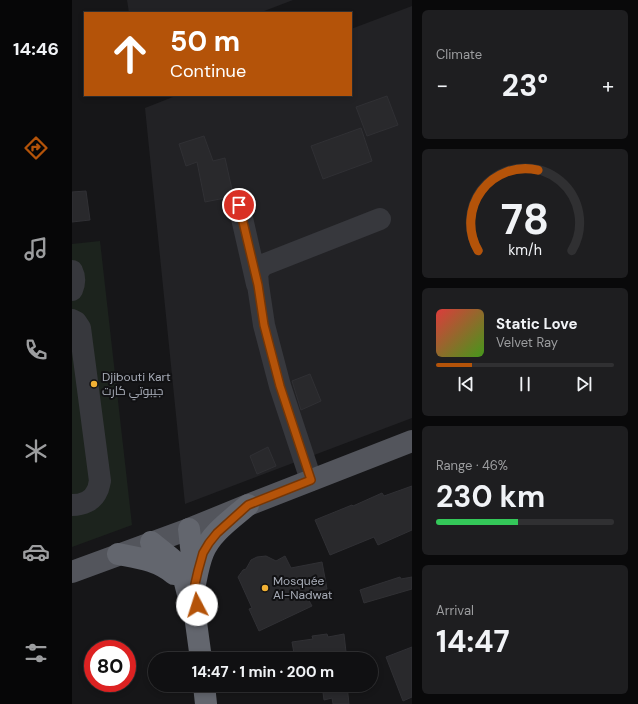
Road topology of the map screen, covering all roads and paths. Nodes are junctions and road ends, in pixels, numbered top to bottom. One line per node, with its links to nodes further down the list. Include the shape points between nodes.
1 (239, 205): 4 (lane)
2 (380, 219): 4 (lane, via 263,265 257,273)
3 (72, 271): 5 (lane, via 75,276)
4 (258, 285): 8 (lane, via 264,325 280,386)
5 (72, 290)
6 (72, 320): 10 (lane, via 80,328 100,481 92,499)
7 (412, 441): 8 (main road)
8 (311, 480): 9 (main road)
9 (248, 505): 11 (main road); 15 (highway, via 209,543)
10 (75, 507)
11 (189, 528): 12 (main road); 15 (highway)
12 (151, 542): 13 (main road); 15 (highway, via 178,564)
13 (118, 554): 14 (main road); 15 (highway, via 162,565)
14 (72, 572)
15 (191, 587): 16 (highway, via 197,605 195,615)
16 (200, 652)
17 (205, 692): 18 (highway)
18 (206, 704)

